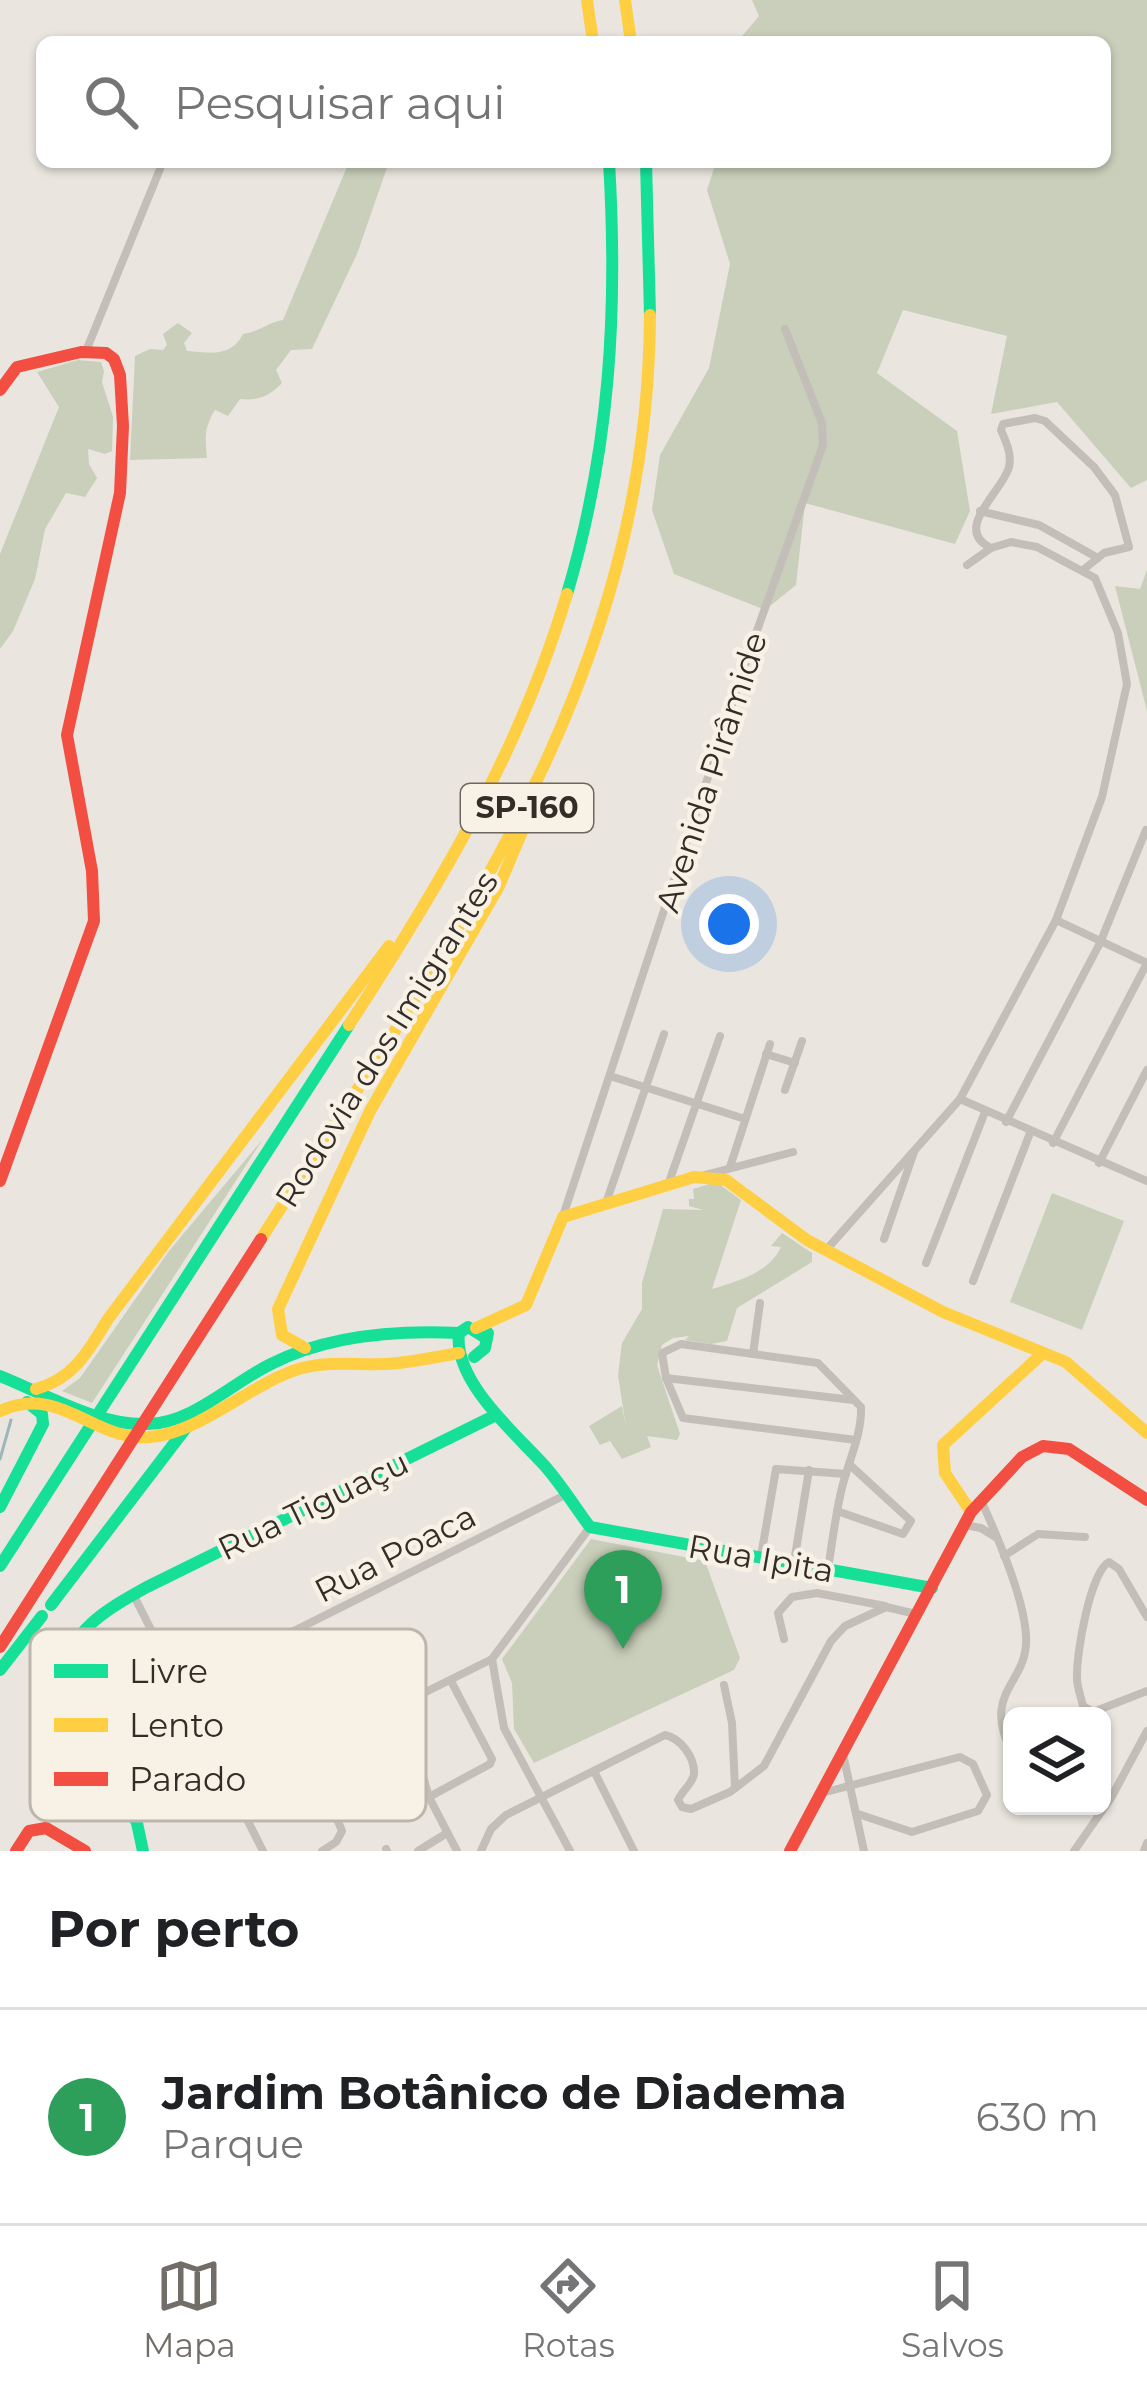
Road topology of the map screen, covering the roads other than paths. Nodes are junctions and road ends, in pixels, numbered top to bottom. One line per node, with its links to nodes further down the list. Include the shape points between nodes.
1 (587, 0): 3 (main road)
2 (625, 0): 4 (main road)
3 (592, 36)
4 (630, 36)
5 (609, 168): 19 (main road, Rodovia dos Imigrantes / SP-160, via 616,255 609,397 580,563 508,759)
6 (646, 168): 16 (main road, Rodovia dos Imigrantes / SP-160, via 654,274 636,478 590,658)
7 (160, 170): 9 (street)
8 (785, 329): 27 (street, Avenida Pirâmide, via 823,445)
9 (86, 351): 10 (main road, via 16,368); 43 (main road, via 114,359 123,426 120,493 67,735 94,921)
10 (0, 390)
11 (980, 511): 12 (street, via 977,533); 13 (street, via 1039,525); 13 (street, via 1009,467 1003,424 1045,421 1115,494 1129,547)
12 (991, 548): 14 (street); 15 (street, via 1028,544)
13 (1098, 557): 15 (street)
14 (967, 565)
15 (1083, 570): 18 (street, via 1104,595 1127,684 1102,797)
16 (530, 801): 57 (main road, via 509,868 370,1111 278,1309 285,1340); 99 (main road, Rodovia dos Imigrantes / SP-160, via 456,932)
17 (1146, 830): 20 (street)
18 (1056, 920): 20 (street); 30 (street)
19 (409, 933): 64 (main road, via 389,945 70,1377); 86 (main road, Rodovia dos Imigrantes / SP-160)
20 (1100, 943): 21 (street); 34 (street)
21 (1147, 963): 36 (street)
22 (664, 1034): 28 (street)
23 (720, 1036): 31 (street)
24 (802, 1041): 25 (street)
25 (795, 1063): 29 (street); 33 (street, via 768,1049)
26 (1147, 1070): 39 (street)
27 (610, 1076): 28 (street); 48 (street, Avenida Pirâmide)
28 (646, 1088): 31 (street); 47 (street)
29 (785, 1090)
30 (960, 1099): 32 (street); 37 (street)
31 (695, 1103): 33 (street); 45 (street)
32 (985, 1112): 34 (street); 51 (street)
33 (745, 1119): 41 (street)
34 (1006, 1122): 35 (street)
35 (1030, 1132): 36 (street); 52 (street)
36 (1053, 1143): 39 (street)
37 (917, 1145): 49 (street); 50 (street)
38 (793, 1152): 40 (street)
39 (1099, 1163): 44 (street)
40 (746, 1164): 41 (street); 46 (street)
41 (730, 1167): 42 (street)
42 (701, 1176): 45 (main road); 46 (main road)
43 (0, 1181)
44 (1146, 1182)
45 (668, 1186): 47 (main road)
46 (735, 1186): 50 (main road)
47 (605, 1205): 48 (main road)
48 (563, 1217): 55 (main road, via 526,1305)
49 (884, 1239)
50 (826, 1250): 58 (main road)
51 (926, 1263)
52 (973, 1281)
53 (760, 1303): 59 (street)
54 (459, 1333): 55 (main road); 56 (main road); 60 (main road, via 455,1344)
55 (480, 1333): 60 (main road, via 485,1348)
56 (365, 1336): 57 (main road); 61 (main road, via 382,1342 380,1354)
57 (305, 1348): 64 (main road, via 151,1424 113,1420)
58 (1043, 1353): 70 (main road, via 1077,1370); 79 (main road, via 943,1445 947,1480)
59 (753, 1354): 63 (street, via 673,1345 661,1358); 65 (street, via 818,1363)
60 (465, 1356): 61 (main road); 68 (main road)
61 (329, 1362): 69 (main road, via 261,1383)
62 (0, 1376): 64 (main road)
63 (666, 1378): 65 (street); 71 (street, via 683,1418)
64 (37, 1389)
65 (855, 1400): 71 (street, via 862,1413)
66 (27, 1402): 67 (main road); 69 (main road, via 130,1437 158,1437); 77 (main road, via 44,1424)
67 (0, 1411)
68 (494, 1416): 74 (main road); 89 (main road, Rua Tiguaçu)
69 (192, 1420): 93 (main road)
70 (1147, 1433)
71 (856, 1440): 72 (street)
72 (848, 1469): 73 (street); 78 (street); 78 (street, via 911,1521 903,1534)
73 (808, 1470): 84 (street, via 773,1472); 85 (street)
74 (567, 1494): 80 (main road); 96 (street, Rua Poaca)
75 (981, 1500): 76 (main road, via 1022,1457 1056,1446); 79 (main road); 82 (street)
76 (1147, 1500)
77 (0, 1507)
78 (837, 1511): 87 (street)
79 (968, 1519): 82 (street); 88 (main road)
80 (590, 1527): 84 (main road, Rua Ipita); 100 (street)
81 (1085, 1537): 83 (street, via 1038,1534)
82 (998, 1538): 83 (street)
83 (1004, 1556): 107 (street, via 1026,1634 1000,1714)
84 (760, 1558): 85 (main road, Rua Ipita)
85 (794, 1563): 87 (main road, Rua Ipita)
86 (0, 1566)
87 (828, 1569): 88 (main road, Rua Ipita)
88 (932, 1588): 91 (main road)
89 (133, 1595): 94 (main road, Rua Tiguaçu); 95 (street)
90 (886, 1607): 91 (street); 98 (street, via 817,1592 792,1597 778,1613); 112 (street, via 838,1632 764,1766)
91 (917, 1614): 108 (main road)
92 (1147, 1617): 104 (street, via 1119,1569 1101,1567 1077,1673 1083,1706 1093,1712)
93 (32, 1629)
94 (90, 1629)
95 (150, 1629)
96 (298, 1629)
97 (30, 1632): 101 (main road)
98 (784, 1639)
99 (0, 1647)
100 (491, 1659): 102 (street); 115 (street, via 504,1728)
101 (0, 1670)
102 (451, 1681): 105 (street); 114 (street, via 492,1761)
103 (724, 1685): 112 (street)
104 (1147, 1691)
105 (426, 1693)
106 (1147, 1731): 133 (street)
107 (1003, 1733)
108 (843, 1752): 111 (street); 113 (main road)
109 (594, 1772): 112 (street, via 670,1735 694,1768 677,1800 682,1807); 115 (street); 130 (street)
110 (426, 1787): 114 (street)
111 (848, 1788): 113 (street); 116 (street); 116 (street, via 960,1757 973,1764 987,1795 978,1811 912,1832)
112 (735, 1789)
113 (821, 1793): 131 (main road)
114 (429, 1797): 120 (street)
115 (540, 1797): 128 (street, via 495,1823); 129 (street)
116 (858, 1814): 132 (street)
117 (136, 1821): 123 (main road, Rua Tiguaçu)
118 (248, 1821): 124 (street)
119 (339, 1821): 125 (street, via 343,1831)
120 (448, 1833): 126 (street); 127 (street)
121 (16, 1851): 122 (main road, via 29,1832 46,1828)
122 (85, 1851)
123 (143, 1851)
124 (263, 1851)
125 (322, 1851)
126 (418, 1851)
127 (457, 1851)
128 (481, 1851)
129 (570, 1851)
130 (634, 1851)
131 (790, 1851)
132 (864, 1851)
133 (1074, 1851)

